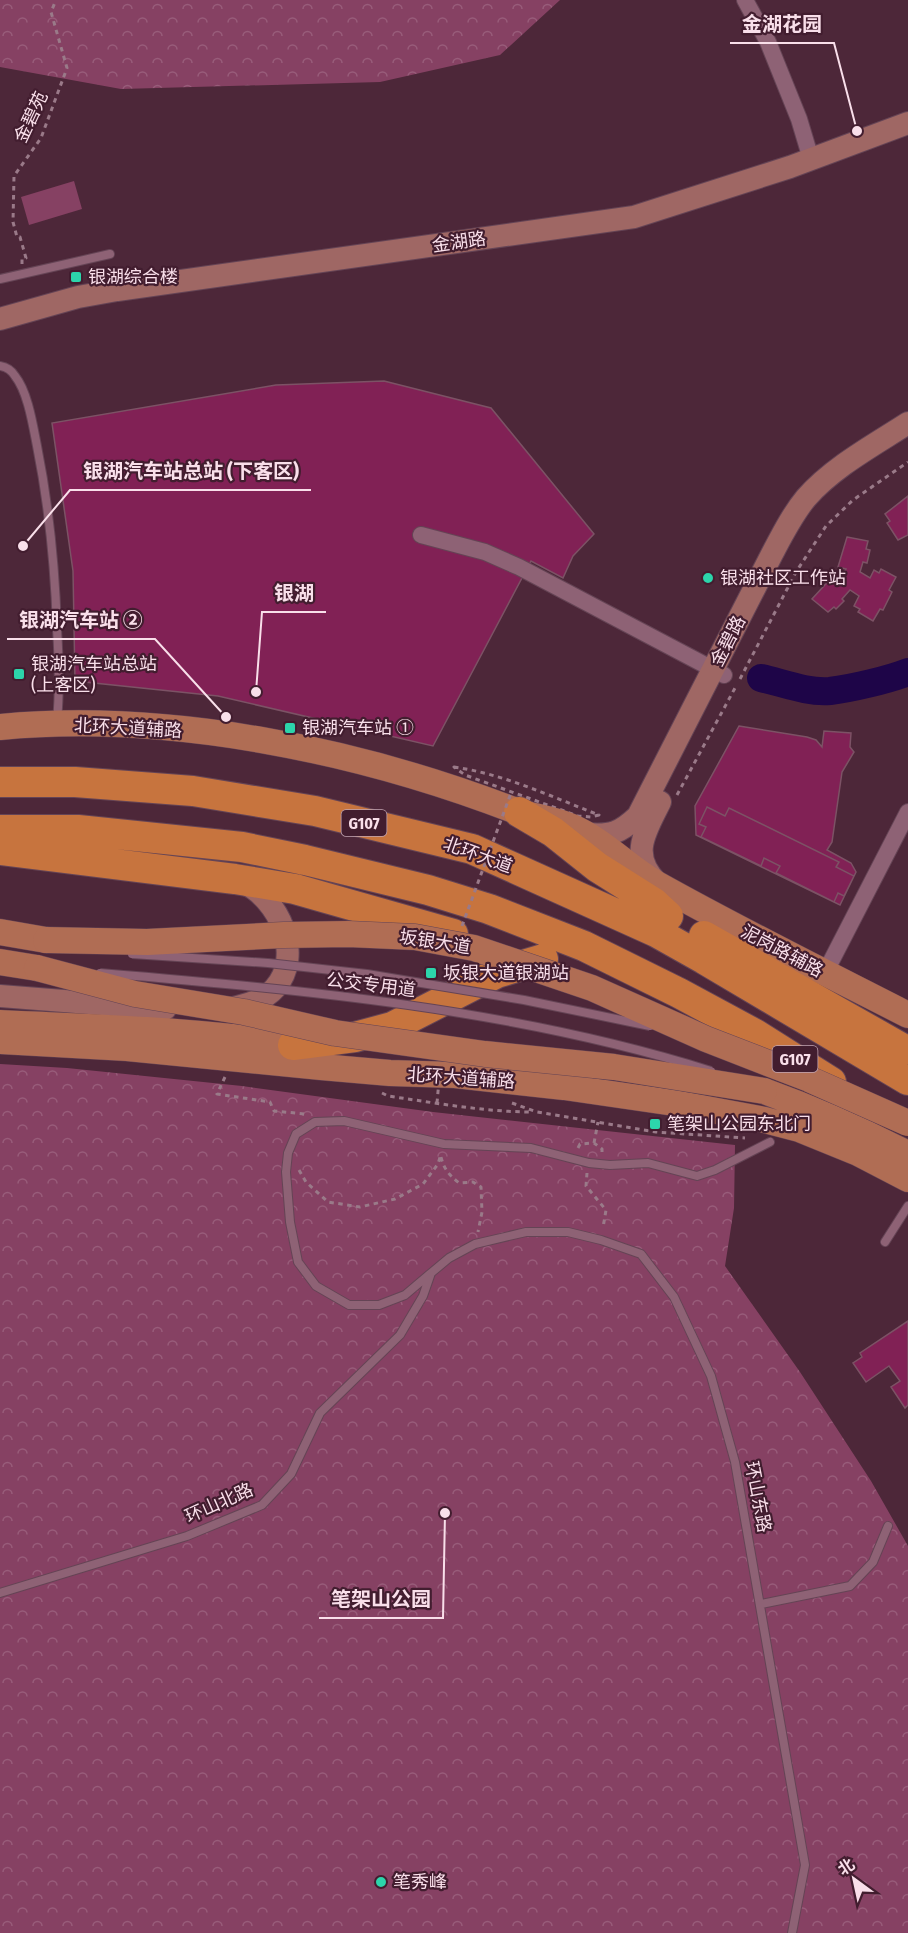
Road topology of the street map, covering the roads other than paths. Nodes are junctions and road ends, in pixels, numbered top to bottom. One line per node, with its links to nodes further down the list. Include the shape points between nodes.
1 (745, 0): 3 (street, via 768,42)
2 (908, 123): 3 (street, 金湖路)
3 (811, 159): 6 (street, 金湖路, via 634,217 128,288 78,297)
4 (110, 254): 5 (lane)
5 (0, 279)
6 (0, 319)
7 (0, 366): 12 (lane, via 15,375 23,390 42,472 55,566 60,691)
8 (908, 423): 11 (street, 金碧路, via 844,465 808,496 789,522)
9 (908, 436): 11 (street, 金碧路, via 838,483 807,515)
10 (421, 535): 11 (street, via 485,552 519,567)
11 (719, 672): 17 (street, 金碧路, via 638,816 615,833); 22 (street, 金碧路, via 645,834 643,865)
12 (57, 724): 13 (main road, 北环大道辅路); 15 (main road, 北环大道辅路, via 180,730 291,746)
13 (0, 727)
14 (0, 782): 19 (highway, 北环大道 / G107, via 75,782 193,791 315,811)
15 (515, 802): 17 (main road, 北环大道辅路, via 570,826); 23 (highway, via 597,867)
16 (908, 812): 31 (street)
17 (583, 825): 22 (main road, 北环大道辅路, via 634,870)
18 (0, 830): 32 (highway, G107, via 78,830 154,837 242,847 305,860 489,909 584,946)
19 (472, 849): 23 (highway, via 519,856 608,888); 41 (highway, 北环大道 / G107, via 656,932)
20 (0, 850): 21 (highway)
21 (236, 879): 28 (highway, via 295,889); 33 (street, via 268,902 286,938 288,954 281,980 259,999 223,1011 202,1012)
22 (658, 884): 31 (main road, 泥岗路辅路)
23 (668, 916): 39 (highway)
24 (0, 932): 25 (main road, 坂银大道)
25 (45, 940): 26 (lane, bridge); 36 (main road, 坂银大道, bridge, via 147,942 348,934 445,942 506,957 564,978)
26 (110, 951)
27 (121, 952): 36 (lane, 公交专用道, bridge, via 368,974 614,1017)
28 (544, 959): 32 (highway, via 619,983); 38 (highway, via 497,973 392,1027 355,1037)
29 (0, 962): 30 (main road)
30 (37, 968): 42 (main road, bridge, via 135,994 244,1012 335,1033 614,1067); 42 (lane, 公交专用道, bridge, via 233,984 488,1018 615,1044 730,1077)
31 (825, 973): 34 (main road, 泥岗路辅路)
32 (679, 993): 44 (highway, G107, via 755,1034)
33 (0, 996)
34 (908, 1015)
35 (0, 1023): 38 (main road, via 171,1030)
36 (706, 1039): 43 (main road, 坂银大道, bridge)
37 (0, 1041): 40 (main road, 北环大道辅路)
38 (293, 1045): 40 (main road)
39 (906, 1051)
40 (454, 1075): 47 (main road, 北环大道辅路, via 564,1087 765,1120 826,1139)
41 (908, 1080)
42 (764, 1091): 46 (main road, via 807,1106)
43 (908, 1123)
44 (908, 1130)
45 (770, 1142): 50 (lane, via 697,1176 648,1163 589,1163 531,1148 444,1144 344,1121 315,1122 296,1134 286,1172 290,1212 298,1262 316,1286 349,1305 378,1305 405,1295)
46 (908, 1154)
47 (908, 1179)
48 (908, 1206): 49 (lane)
49 (885, 1242)
50 (431, 1273): 52 (lane, 环山北路, via 423,1296 400,1335 320,1413 291,1474 262,1505 187,1536); 53 (lane, 环山东路, via 475,1244 526,1232 568,1232 641,1254 674,1297 711,1376 735,1462)
51 (888, 1526): 53 (lane, via 873,1562 850,1586)
52 (0, 1593)
53 (761, 1604): 54 (lane, 环山东路, via 805,1865)
54 (792, 1933)

